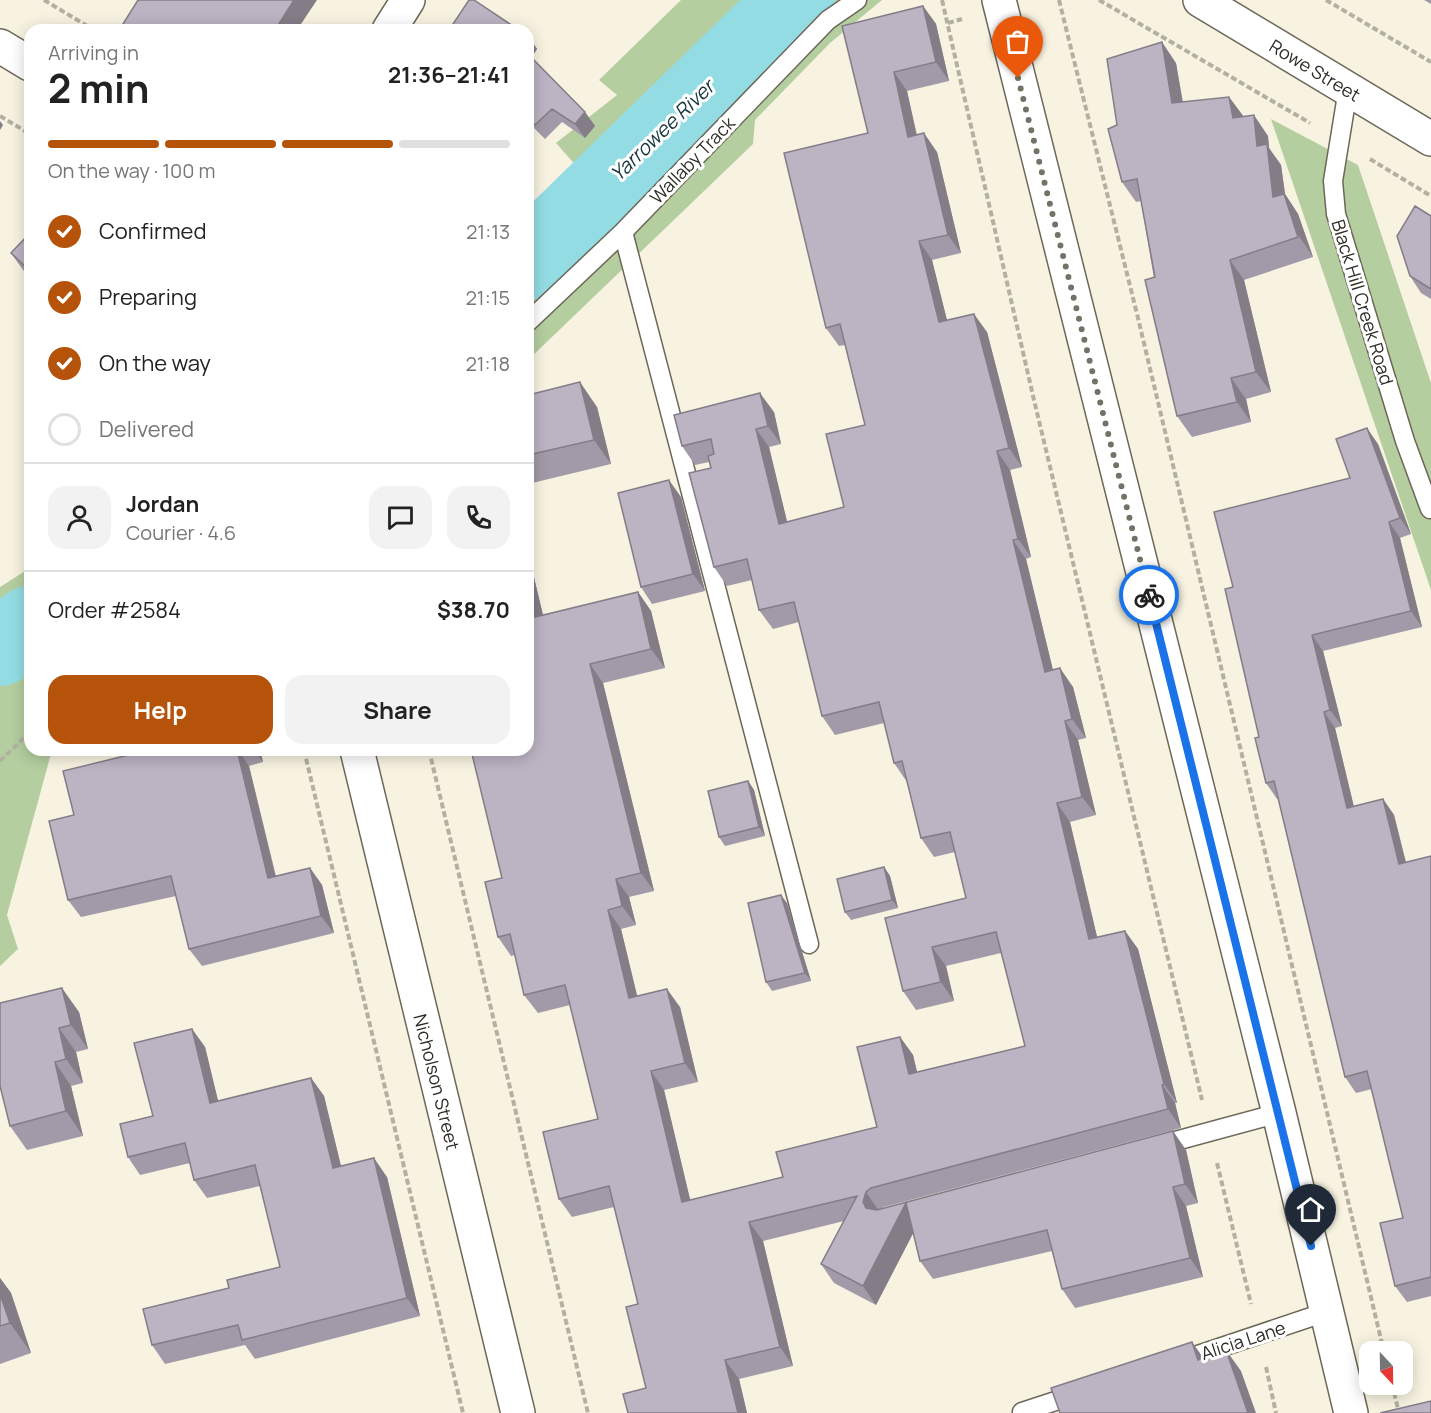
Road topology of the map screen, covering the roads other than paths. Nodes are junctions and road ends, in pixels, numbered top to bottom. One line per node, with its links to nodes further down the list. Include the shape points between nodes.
1 (408, 0): 5 (street)
2 (857, 0): 10 (lane, Wallaby Track, via 828,20)
3 (999, 0): 15 (street)
4 (1200, 0): 8 (street, Rowe Street)
5 (393, 24)
6 (0, 46): 7 (street)
7 (24, 60)
8 (1348, 89): 9 (street, Rowe Street); 12 (lane, Black Hill Creek Road, via 1333,181 1336,214 1405,441)
9 (1431, 139)
10 (623, 232): 11 (lane, Wallaby Track); 14 (lane)
11 (534, 316)
12 (1430, 509)
13 (358, 756): 21 (street, Nicholson Street)
14 (808, 944)
15 (1279, 1113): 16 (lane); 17 (street)
16 (1140, 1150)
17 (1326, 1312): 18 (lane, Alicia Lane); 22 (street)
18 (1157, 1368)
19 (1101, 1386): 20 (lane)
20 (1022, 1412)
21 (518, 1413)
22 (1351, 1413)

